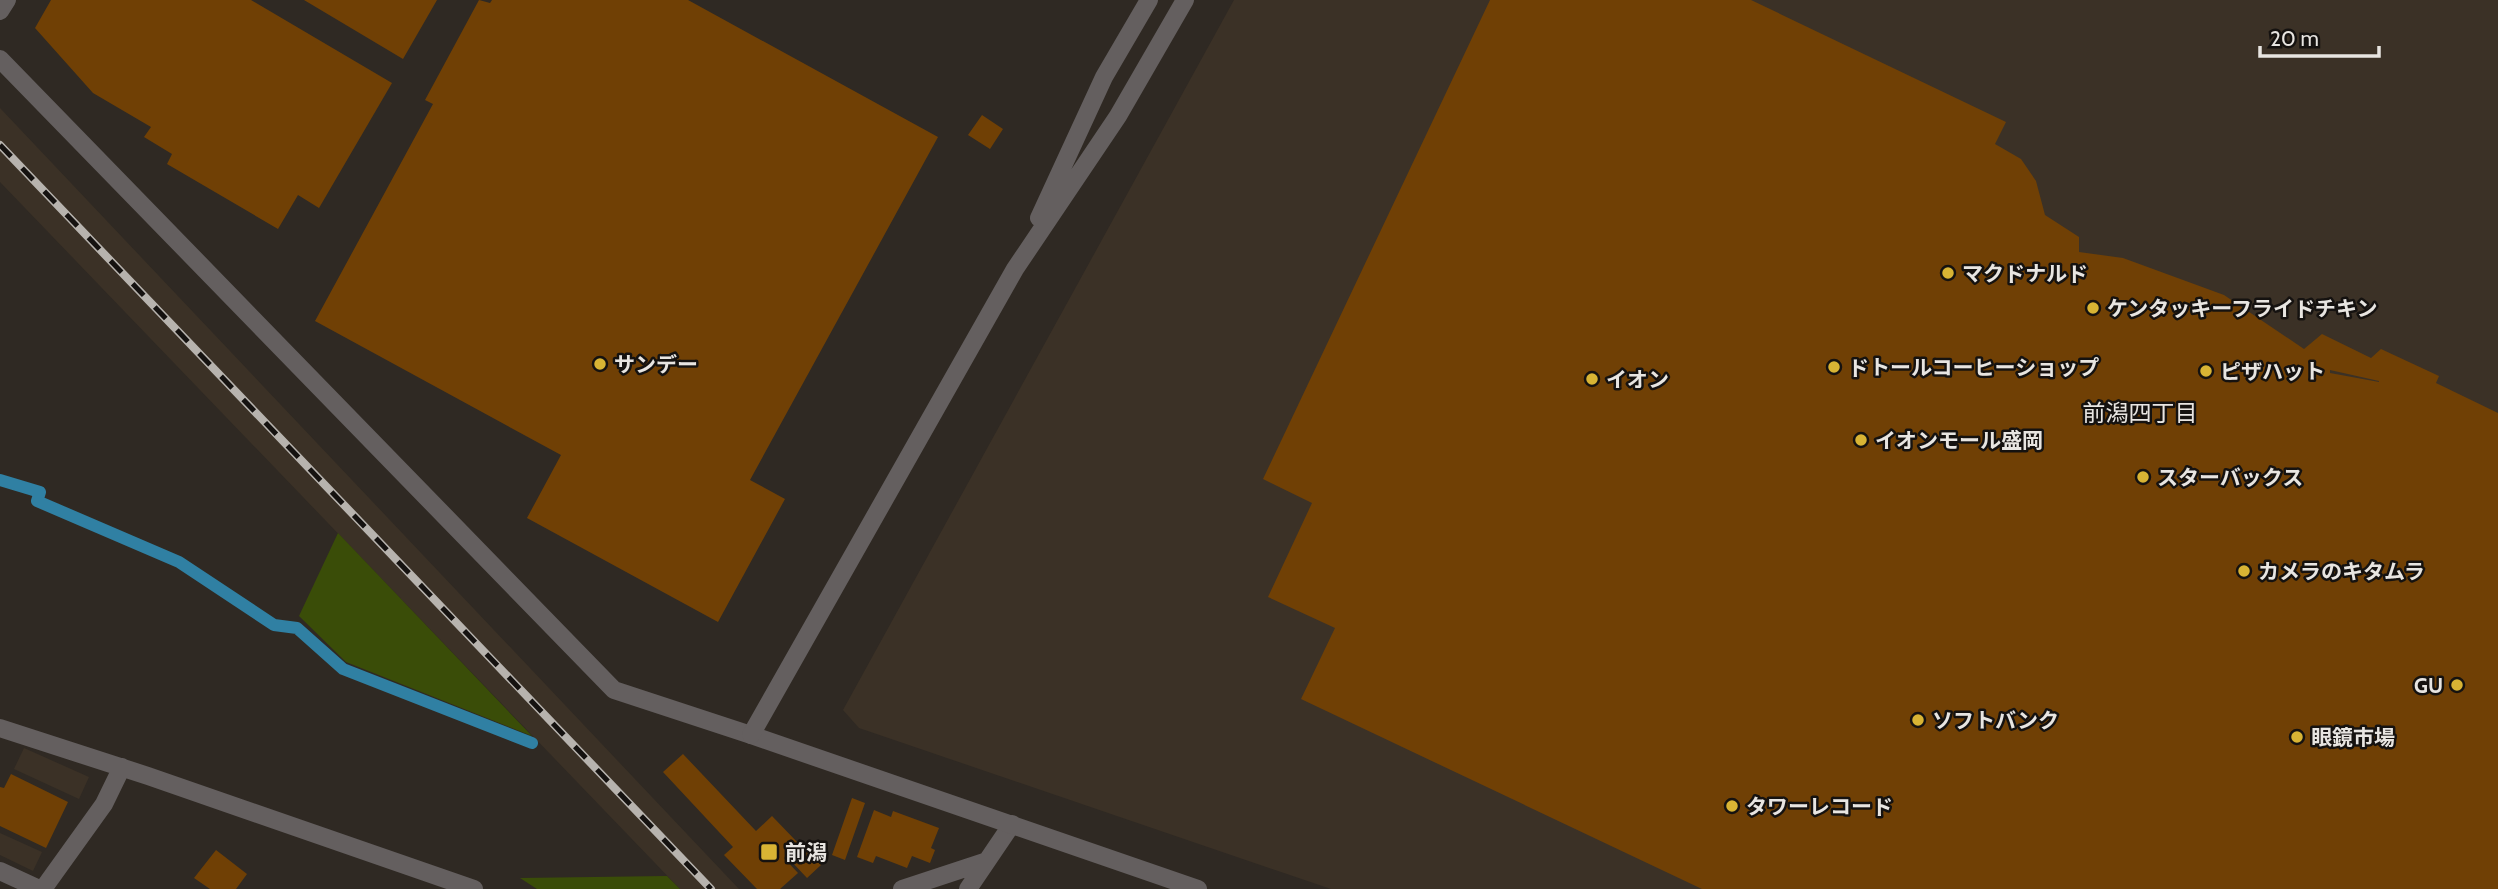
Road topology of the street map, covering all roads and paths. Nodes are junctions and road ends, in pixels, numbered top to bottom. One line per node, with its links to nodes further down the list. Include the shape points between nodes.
1 (7, 0): 4 (street)
2 (1149, 0): 6 (street, via 1104,77)
3 (1185, 0): 6 (street, via 1118,116)
4 (0, 11)
5 (0, 59): 8 (street, via 614,690)
6 (1015, 269): 8 (street)
7 (0, 728): 9 (street)
8 (751, 735): 10 (street)
9 (122, 767): 13 (street, via 104,804); 14 (street)
10 (1012, 824): 11 (street); 17 (street)
11 (987, 861): 15 (street); 16 (street)
12 (0, 871): 13 (street)
13 (41, 889)
14 (474, 889)
15 (902, 889)
16 (968, 889)
17 (1198, 889)

